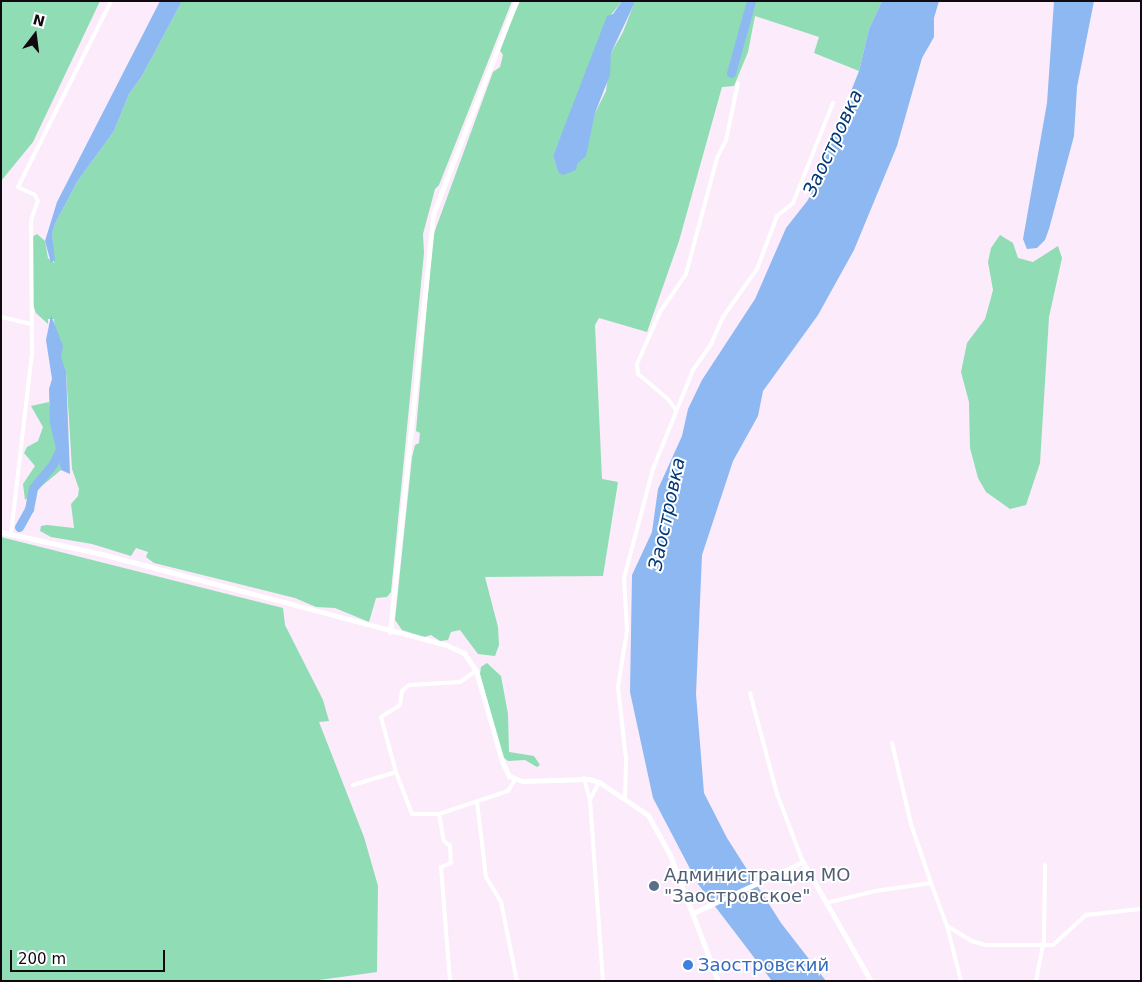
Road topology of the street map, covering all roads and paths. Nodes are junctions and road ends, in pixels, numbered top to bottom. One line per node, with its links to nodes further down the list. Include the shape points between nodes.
1 (111, 1): 6 (street, via 18,187 35,195 38,201 32,220)
2 (516, 1): 10 (street, via 433,214)
3 (738, 83): 7 (street, via 726,140 717,158 686,274 660,312 637,364 638,374)
4 (833, 103): 7 (street, via 793,203 777,216 767,251 693,370)
5 (1, 317): 6 (street)
6 (32, 324): 9 (street, via 31,362)
7 (676, 410): 19 (street, via 653,469 624,578 626,630 618,687 626,759)
8 (1, 532): 9 (street)
9 (11, 534): 10 (street, via 102,554)
10 (390, 632): 11 (street, via 457,649 470,660)
11 (476, 671): 14 (street, via 460,682 409,685 402,691 400,705 381,717); 16 (street, via 502,761 509,776)
12 (750, 693): 23 (street, via 777,794)
13 (892, 743): 25 (street, via 911,824)
14 (396, 772): 18 (street); 22 (street, via 412,814)
15 (584, 778): 16 (street); 17 (street); 20 (street)
16 (515, 780): 21 (street, via 508,791)
17 (599, 782): 19 (street); 20 (street)
18 (353, 785)
19 (625, 799): 28 (street, via 652,821 670,855)
20 (590, 800): 33 (street)
21 (477, 802): 22 (street); 32 (street, via 486,877 502,902)
22 (439, 814): 31 (street, via 444,841 450,846 451,863 441,867)
23 (803, 862): 26 (street); 28 (street)
24 (1045, 865): 30 (street)
25 (931, 883): 26 (street, via 874,891); 29 (street)
26 (826, 903): 35 (street)
27 (1140, 908): 30 (street, via 1086,915 1053,945)
28 (693, 913): 34 (street)
29 (946, 926): 30 (street, via 985,945); 36 (street)
30 (1041, 945): 37 (street)
31 (450, 981)
32 (517, 981)
33 (603, 981)
34 (718, 981)
35 (871, 981)
36 (961, 981)
37 (1036, 981)

